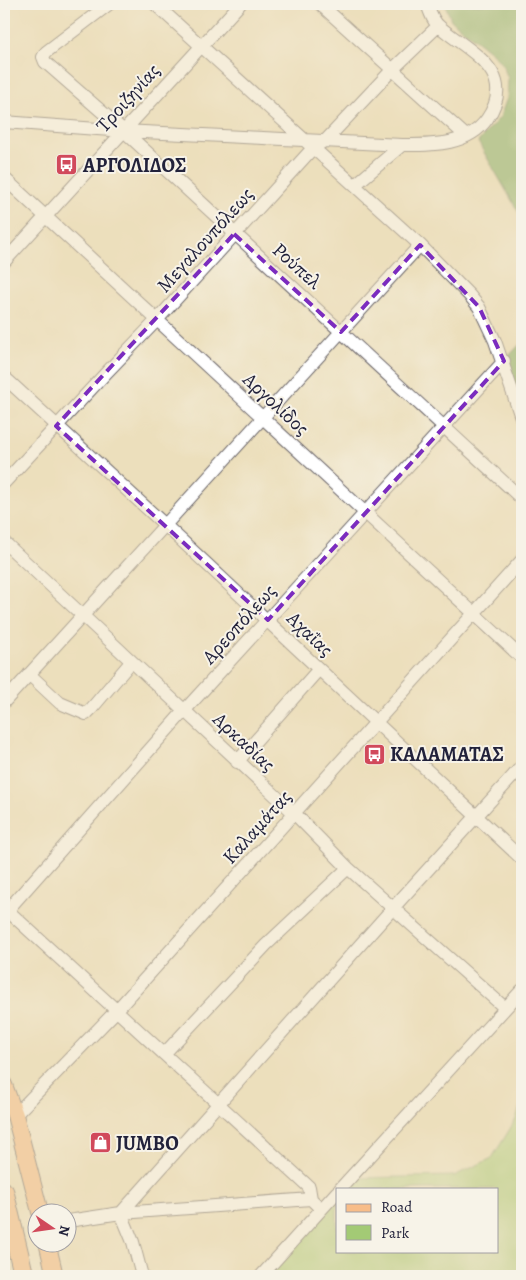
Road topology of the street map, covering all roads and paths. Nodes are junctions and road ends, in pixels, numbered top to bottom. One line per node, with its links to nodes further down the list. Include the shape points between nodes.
1 (109, 4): 10 (street, Ρούπελ, via 43,57)
2 (154, 4): 7 (street)
3 (240, 4): 7 (street, Τροιζηνίας)
4 (320, 4): 8 (street)
5 (427, 4): 6 (street)
6 (438, 26): 8 (street, Μεγαλουπόλεως); 11 (street, via 485,62 496,81 496,100 484,124)
7 (202, 46): 10 (street, Τροιζηνίας); 12 (street)
8 (392, 70): 11 (street); 13 (street, Μεγαλουπόλεως)
9 (4, 122): 10 (street)
10 (124, 131): 12 (street); 18 (street, Τροιζηνίας); 19 (street, Ρούπελ)
11 (466, 136): 14 (street, via 426,145)
12 (303, 139): 13 (street); 15 (street)
13 (326, 140): 14 (street); 15 (street, Μεγαλουπόλεως)
14 (402, 144): 17 (street)
15 (313, 148): 17 (street); 19 (street, Μεγαλουπόλεως)
16 (4, 178): 18 (street, Αργολίδος)
17 (355, 186): 20 (street)
18 (46, 217): 21 (street, Τροιζηνίας); 22 (street, Αργολίδος)
19 (234, 234): 22 (street, Μεγαλουπόλεως); 23 (street, Ρούπελ)
20 (420, 245): 23 (street); 24 (street, via 479,307)
21 (4, 262)
22 (157, 320): 26 (street, Αργολίδος); 28 (street, Μεγαλουπόλεως)
23 (341, 332): 26 (street); 29 (street, Ρούπελ)
24 (504, 361): 27 (street); 29 (street, Αρεοπόλεως)
25 (4, 377): 28 (street, Αχαΐας)
26 (263, 418): 32 (street, Αργολίδος); 33 (street)
27 (522, 420)
28 (56, 426): 30 (street, Μεγαλουπόλεως); 33 (street, Αχαΐας)
29 (444, 426): 31 (street, Ρούπελ); 32 (street, Αρεοπόλεως)
30 (4, 483)
31 (522, 499)
32 (365, 512): 36 (street, Αργολίδος); 38 (street, Αρεοπόλεως)
33 (165, 524): 37 (street); 38 (street, Αχαΐας)
34 (4, 542): 37 (street, Αρκαδίας)
35 (522, 560): 36 (street, Καλαμάτας)
36 (474, 614): 39 (street, Αργολίδος); 45 (street, Καλαμάτας)
37 (83, 615): 40 (street, Αρκαδίας); 42 (street)
38 (268, 620): 41 (street, Αχαΐας); 44 (street, Αρεοπόλεως)
39 (522, 658)
40 (131, 662): 42 (street, via 86,714 60,703); 44 (street, Αρκαδίας)
41 (320, 669): 45 (street, Αχαΐας); 46 (street)
42 (29, 674): 43 (street)
43 (4, 702)
44 (184, 712): 46 (street, Αρκαδίας); 53 (street, Αρεοπόλεως)
45 (375, 722): 48 (street, Καλαμάτας); 49 (street, Αχαΐας)
46 (237, 762): 48 (street, Αρκαδίας)
47 (522, 766): 49 (street)
48 (294, 813): 51 (street, Αρκαδίας); 56 (street, Καλαμάτας)
49 (477, 815): 50 (street, Αχαΐας); 52 (street)
50 (522, 859)
51 (348, 868): 52 (street, Αρκαδίας); 57 (street, via 266,946)
52 (393, 908): 55 (street, Αρκαδίας); 59 (street)
53 (6, 912): 56 (street)
54 (522, 990): 55 (street)
55 (505, 1008): 61 (street)
56 (116, 1011): 57 (street); 60 (street, Καλαμάτας)
57 (164, 1054): 59 (street)
58 (4, 1085): 60 (main road)
59 (217, 1104): 64 (street, via 309,1187); 67 (street)
60 (15, 1115): 65 (main road)
61 (341, 1188)
62 (4, 1192): 70 (highway)
63 (336, 1193): 66 (street)
64 (311, 1199): 66 (street); 67 (street)
65 (37, 1202)
66 (321, 1209): 73 (street)
67 (121, 1212): 68 (street); 72 (street)
68 (78, 1219)
69 (49, 1252): 71 (main road)
70 (24, 1276)
71 (55, 1276)
72 (142, 1276)
73 (261, 1276)

